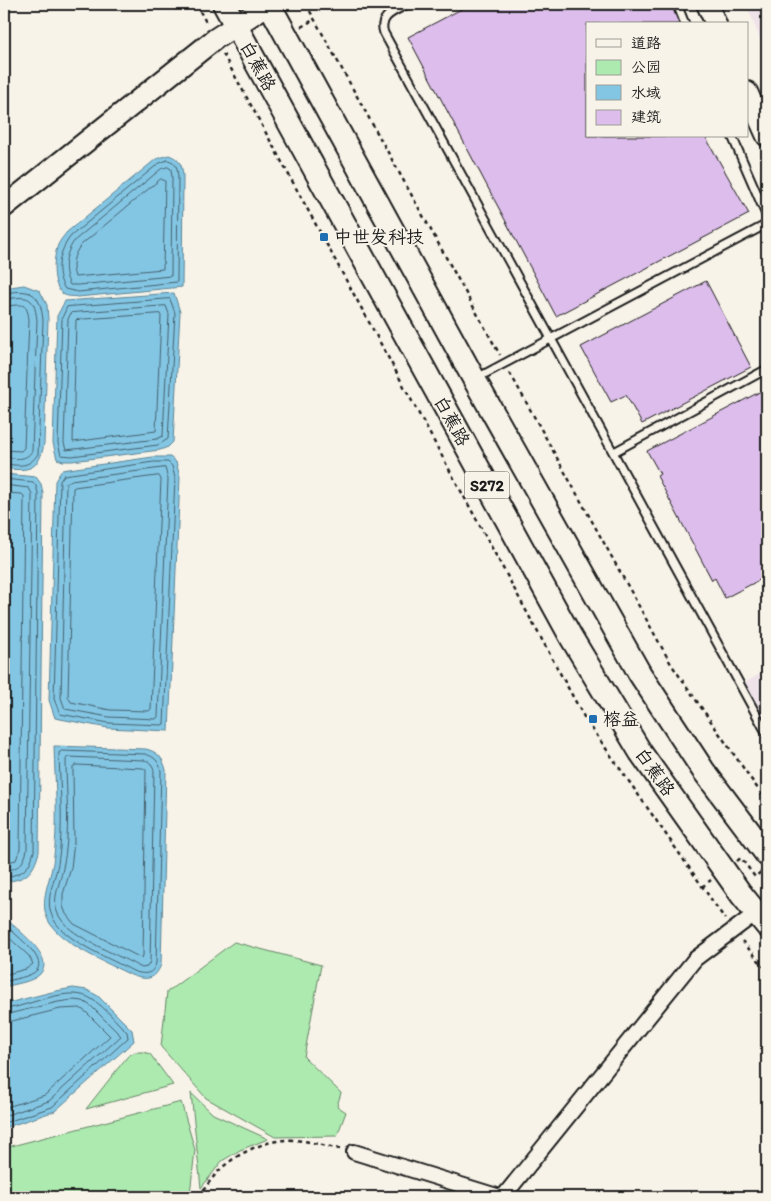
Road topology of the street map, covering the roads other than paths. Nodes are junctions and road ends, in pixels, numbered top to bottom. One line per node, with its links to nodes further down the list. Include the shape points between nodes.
1 (224, 4): 8 (main road, 白蕉路 / S272)
2 (269, 4): 8 (street); 17 (main road, S272)
3 (408, 4): 15 (lane, via 385,17 382,23 384,33)
4 (677, 4): 6 (lane)
5 (707, 4): 7 (street)
6 (684, 22)
7 (715, 22)
8 (236, 25): 12 (street, via 215,38); 21 (main road, 白蕉路 / S272, via 571,637 641,753)
9 (748, 94): 10 (street)
10 (767, 136)
11 (733, 138): 13 (lane)
12 (4, 207)
13 (767, 218)
14 (767, 224): 15 (lane)
15 (552, 339): 17 (lane); 18 (lane)
16 (767, 369): 18 (lane)
17 (474, 379): 20 (main road, S272, via 640,674 704,770)
18 (614, 452): 19 (lane)
19 (767, 734)
20 (767, 855)
21 (762, 919): 23 (street, via 733,931 696,959)
22 (354, 1152): 23 (street)
23 (502, 1197)

